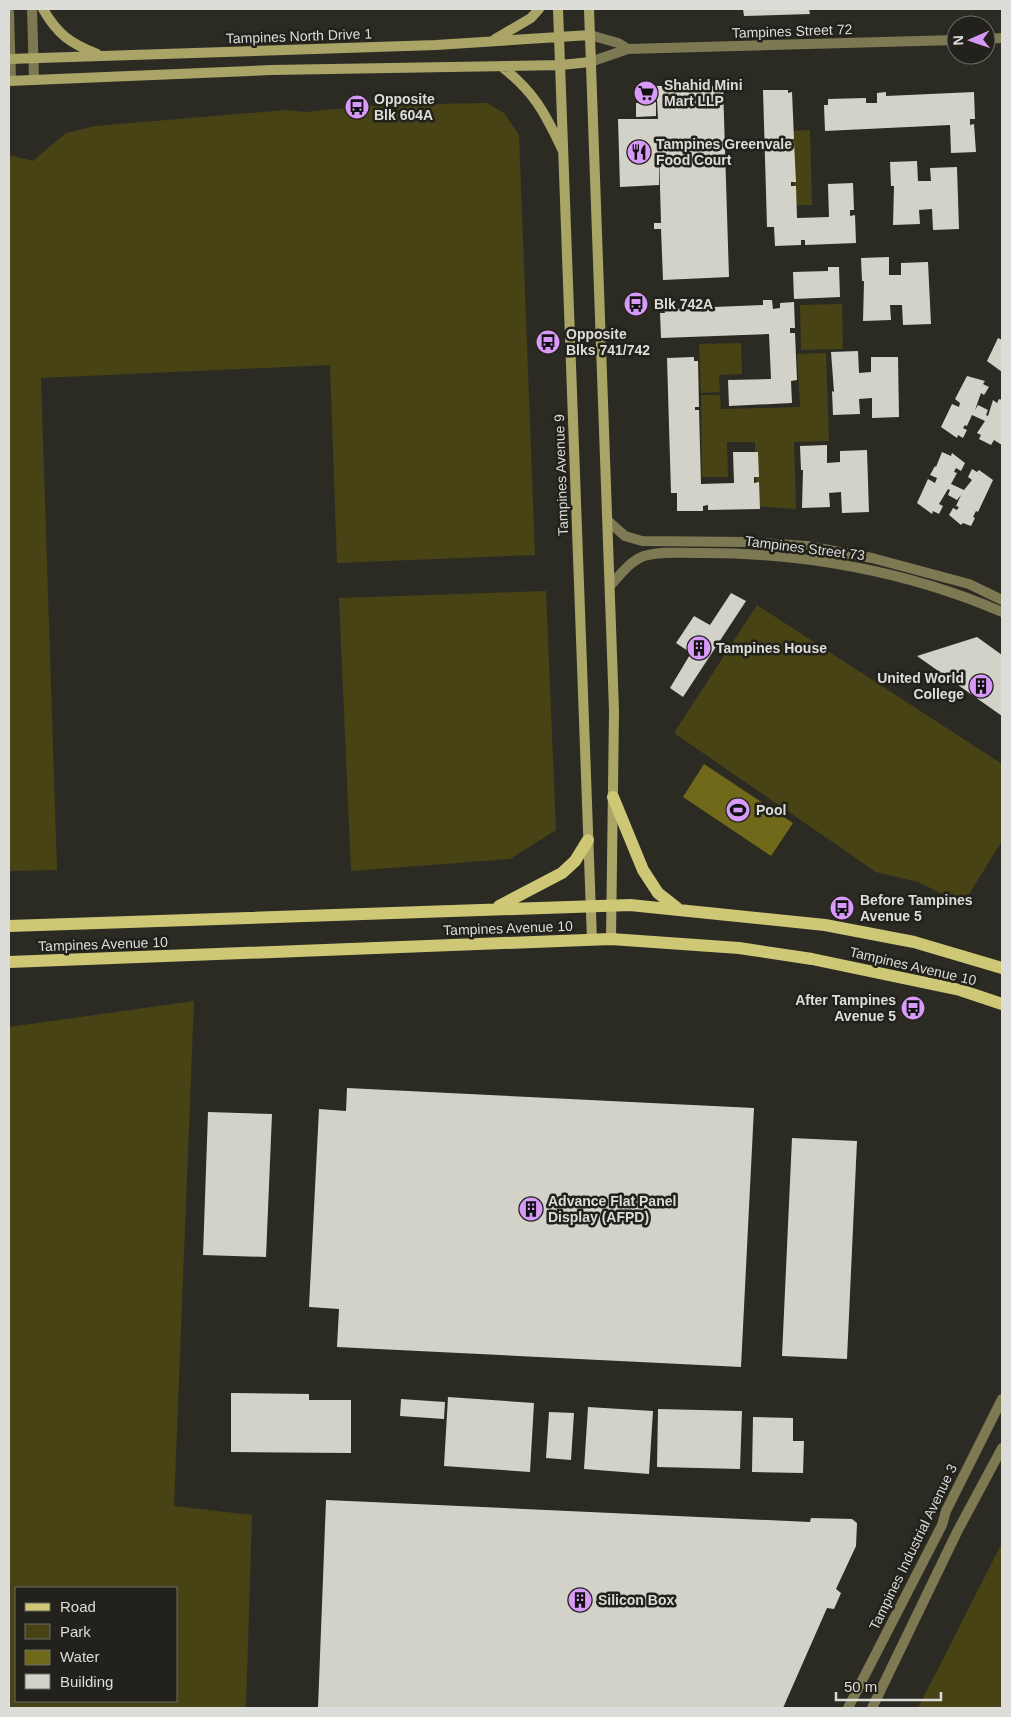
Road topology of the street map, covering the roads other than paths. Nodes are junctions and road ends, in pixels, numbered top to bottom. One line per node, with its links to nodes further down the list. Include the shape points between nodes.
1 (32, 9): 13 (street)
2 (43, 9): 12 (main road, via 64,37)
3 (539, 9): 10 (main road, via 531,18)
4 (558, 9): 8 (main road, Tampines Avenue 9)
5 (589, 9): 7 (main road)
6 (9, 14): 14 (street)
7 (590, 35): 8 (main road, Tampines North Drive 1); 11 (street, Tampines Street 72); 15 (main road)
8 (559, 36): 10 (main road, Tampines North Drive 1); 16 (main road, Tampines Avenue 9)
9 (946, 40): 11 (street, Tampines Street 72)
10 (492, 41): 12 (main road, Tampines North Drive 1, via 436,46)
11 (628, 49): 15 (street, Tampines Street 72)
12 (101, 56): 13 (main road, Tampines North Drive 1)
13 (33, 58): 14 (main road, Tampines North Drive 1); 18 (street)
14 (10, 59): 19 (street)
15 (590, 62): 16 (main road); 21 (main road)
16 (560, 65): 17 (main road); 20 (main road, Tampines Avenue 9)
17 (501, 66): 18 (main road, via 271,70); 20 (main road, via 522,82 543,108)
18 (34, 80): 19 (main road)
19 (10, 81)
20 (565, 154): 26 (main road, Tampines Avenue 9)
21 (608, 521): 22 (main road); 23 (street, Tampines Street 73, via 625,536 642,541 807,546 872,558 969,584)
22 (610, 586): 24 (street, Tampines Street 73, via 636,560 646,556 746,554 870,570 964,596); 25 (main road)
23 (1002, 600)
24 (1002, 612)
25 (613, 797): 28 (main road); 30 (main road, via 643,870 658,893)
26 (588, 840): 27 (main road, Tampines Avenue 9); 29 (main road, via 575,861 562,873)
27 (591, 906): 28 (main road, Tampines Avenue 10); 29 (main road, Tampines Avenue 10); 33 (main road, Tampines Avenue 9)
28 (610, 906): 30 (main road, Tampines Avenue 10); 32 (main road)
29 (494, 908): 31 (main road, Tampines Avenue 10)
30 (677, 908): 35 (main road, Tampines Avenue 10, via 825,924 914,942)
31 (9, 926)
32 (611, 939): 33 (main road, Tampines Avenue 10); 36 (main road, Tampines Avenue 10, via 739,948 812,959 960,990)
33 (592, 940): 34 (main road, Tampines Avenue 10)
34 (9, 962)
35 (1002, 968)
36 (1002, 1004)
37 (1002, 1399): 39 (street, Tampines Industrial Avenue 3, via 942,1525)
38 (1002, 1448): 40 (street, via 957,1532)
39 (848, 1708)
40 (872, 1708)

